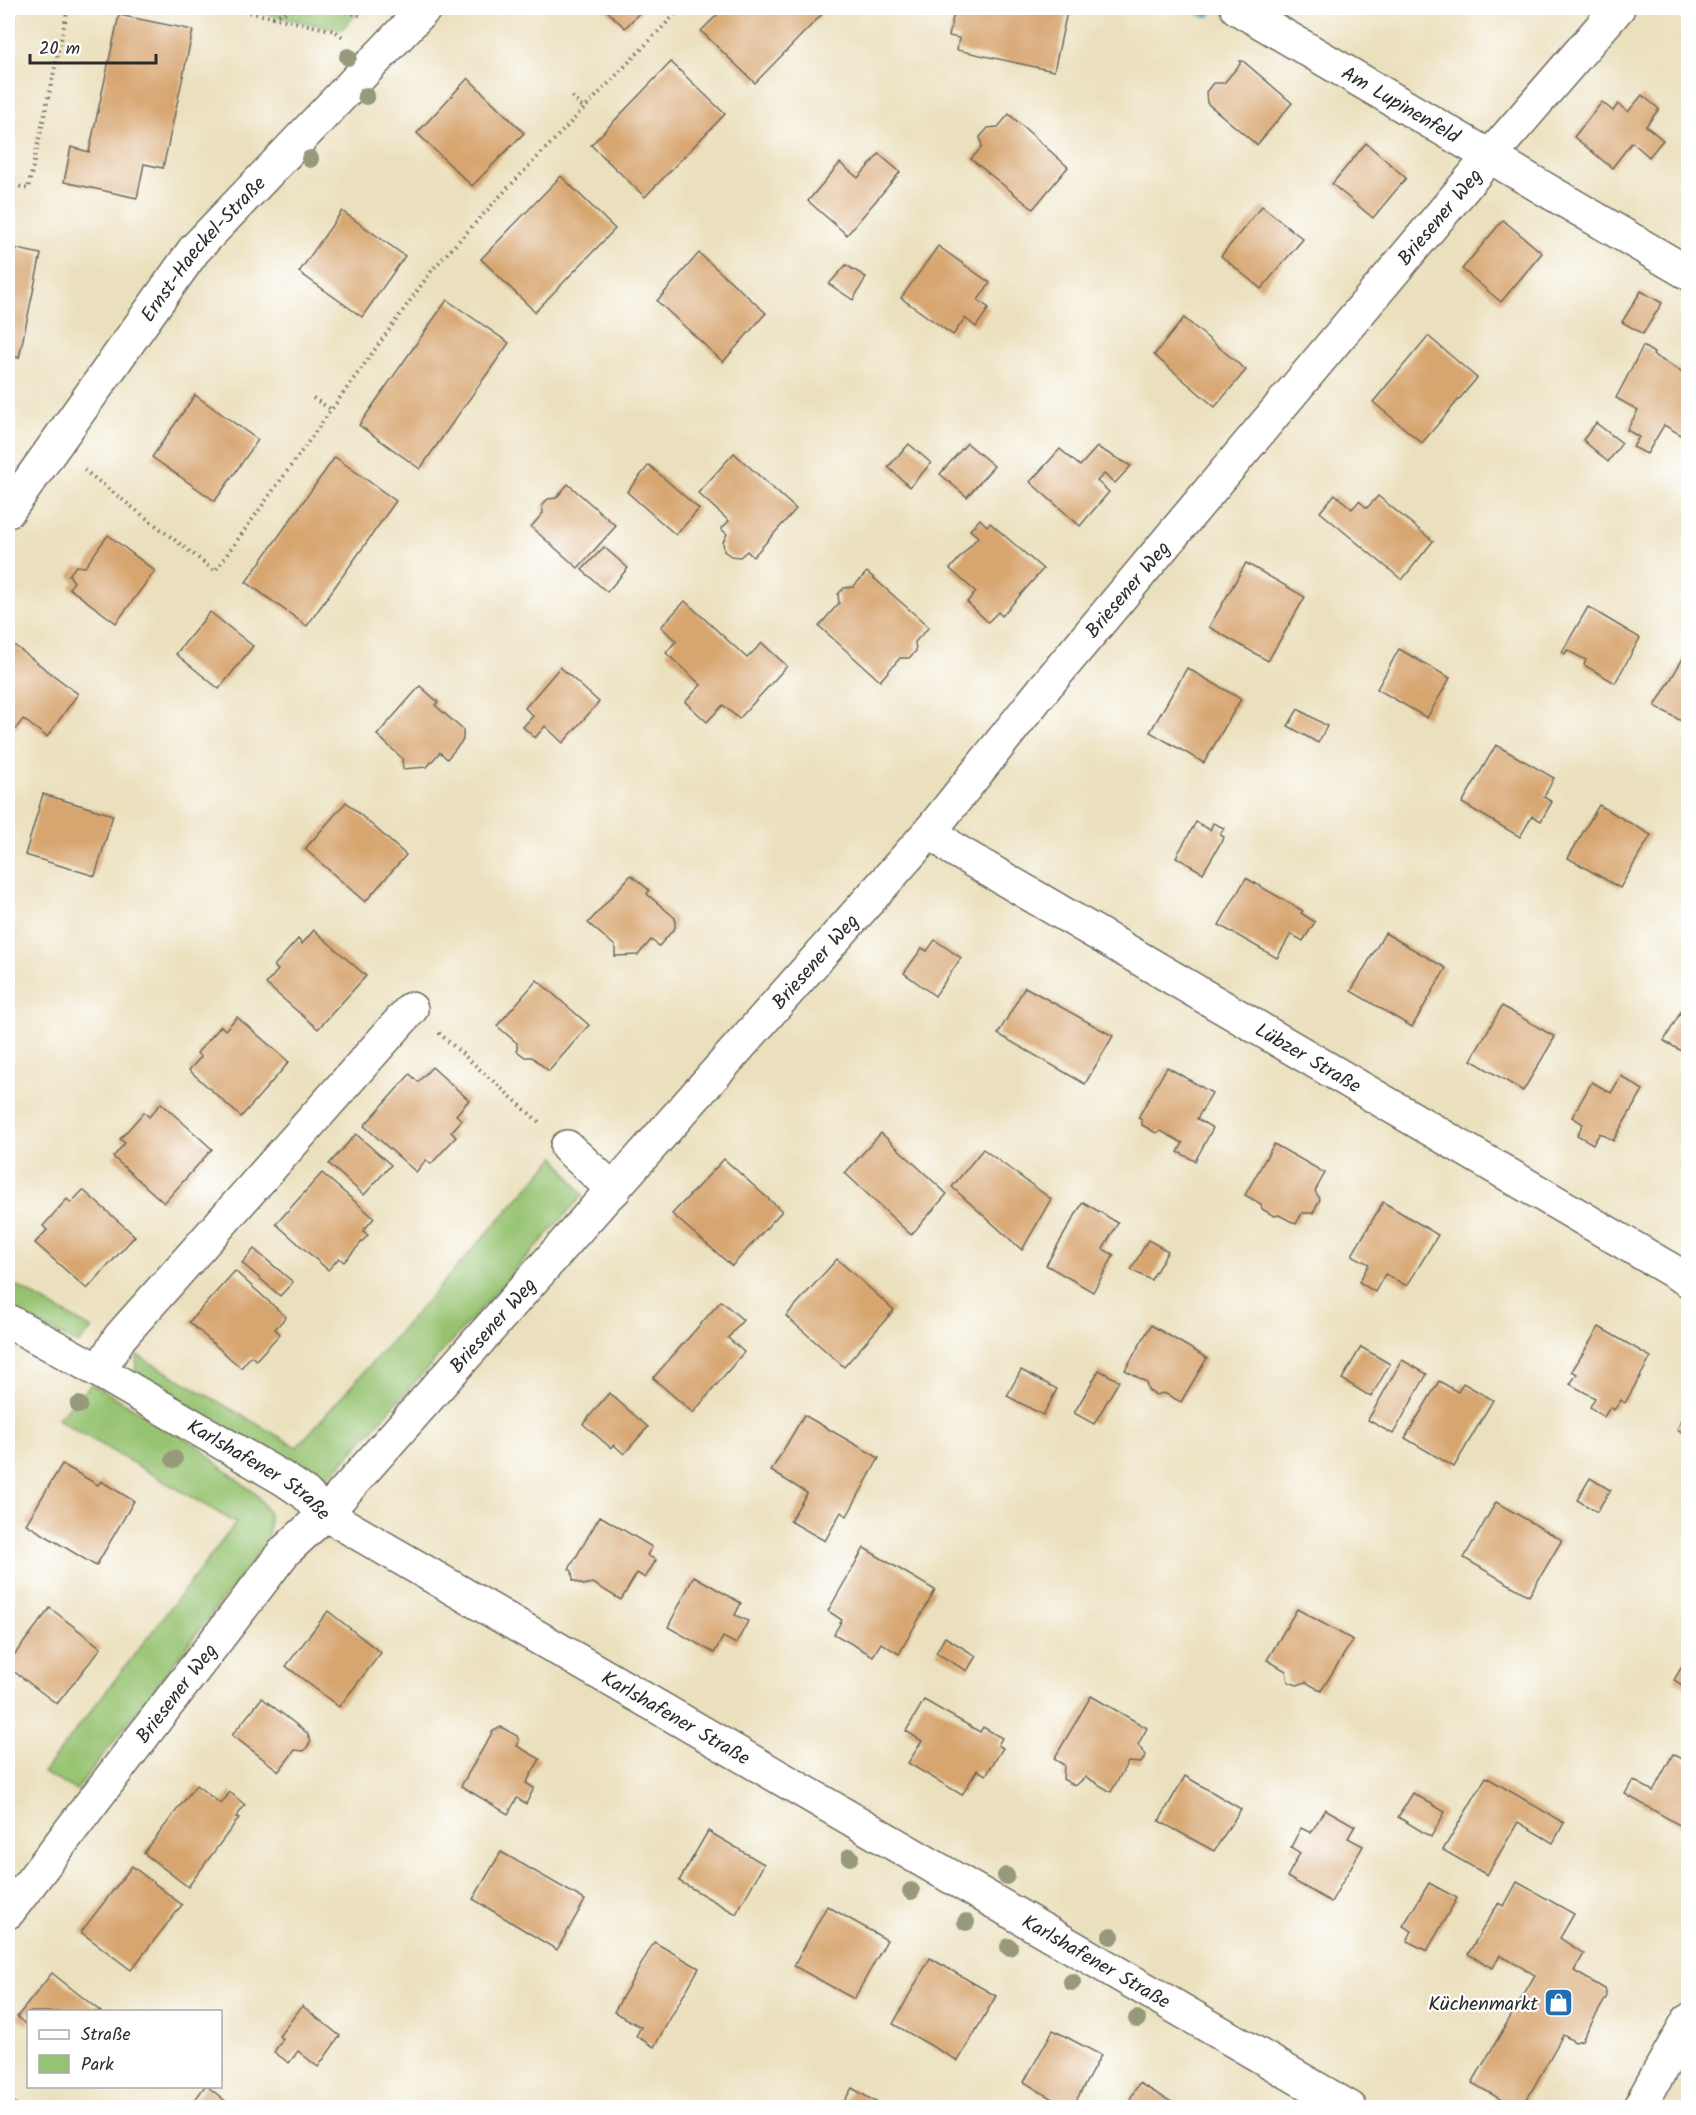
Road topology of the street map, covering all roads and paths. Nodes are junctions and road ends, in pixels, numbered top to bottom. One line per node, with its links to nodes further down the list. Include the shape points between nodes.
1 (68, 8): 15 (path, via 28,189)
2 (226, 8): 10 (path)
3 (297, 8): 10 (path)
4 (329, 8): 9 (path)
5 (425, 8): 20 (street, Ernst-Haeckel-Straße, via 194,250)
6 (681, 8): 13 (path)
7 (1237, 8): 14 (street, Am Lupinenfeld)
8 (1618, 8): 14 (street, Briesener Weg)
9 (363, 16)
10 (272, 17): 11 (path, via 335,31)
11 (343, 37)
12 (572, 98): 13 (path)
13 (584, 109): 18 (path, via 433,269)
14 (1491, 155): 16 (street, Am Lupinenfeld); 21 (street, Briesener Weg, via 1046,686)
15 (8, 183)
16 (1689, 273)
17 (313, 398): 18 (path)
18 (332, 410): 19 (path, via 215,571)
19 (85, 471)
20 (8, 511)
21 (931, 830): 24 (street, Briesener Weg); 25 (street, Lübzer Straße, via 953,849)
22 (411, 1009): 23 (path); 27 (street, via 120,1337)
23 (567, 1147): 24 (street)
24 (614, 1190): 28 (street, Briesener Weg)
25 (1689, 1280)
26 (8, 1321): 27 (street, Karlshafener Straße)
27 (99, 1371): 28 (street, Karlshafener Straße, via 306,1492)
28 (325, 1514): 29 (street, Briesener Weg, via 284,1552); 31 (street, Karlshafener Straße)
29 (8, 1912)
30 (1689, 2022): 32 (street)
31 (1350, 2108)
32 (1639, 2108)

